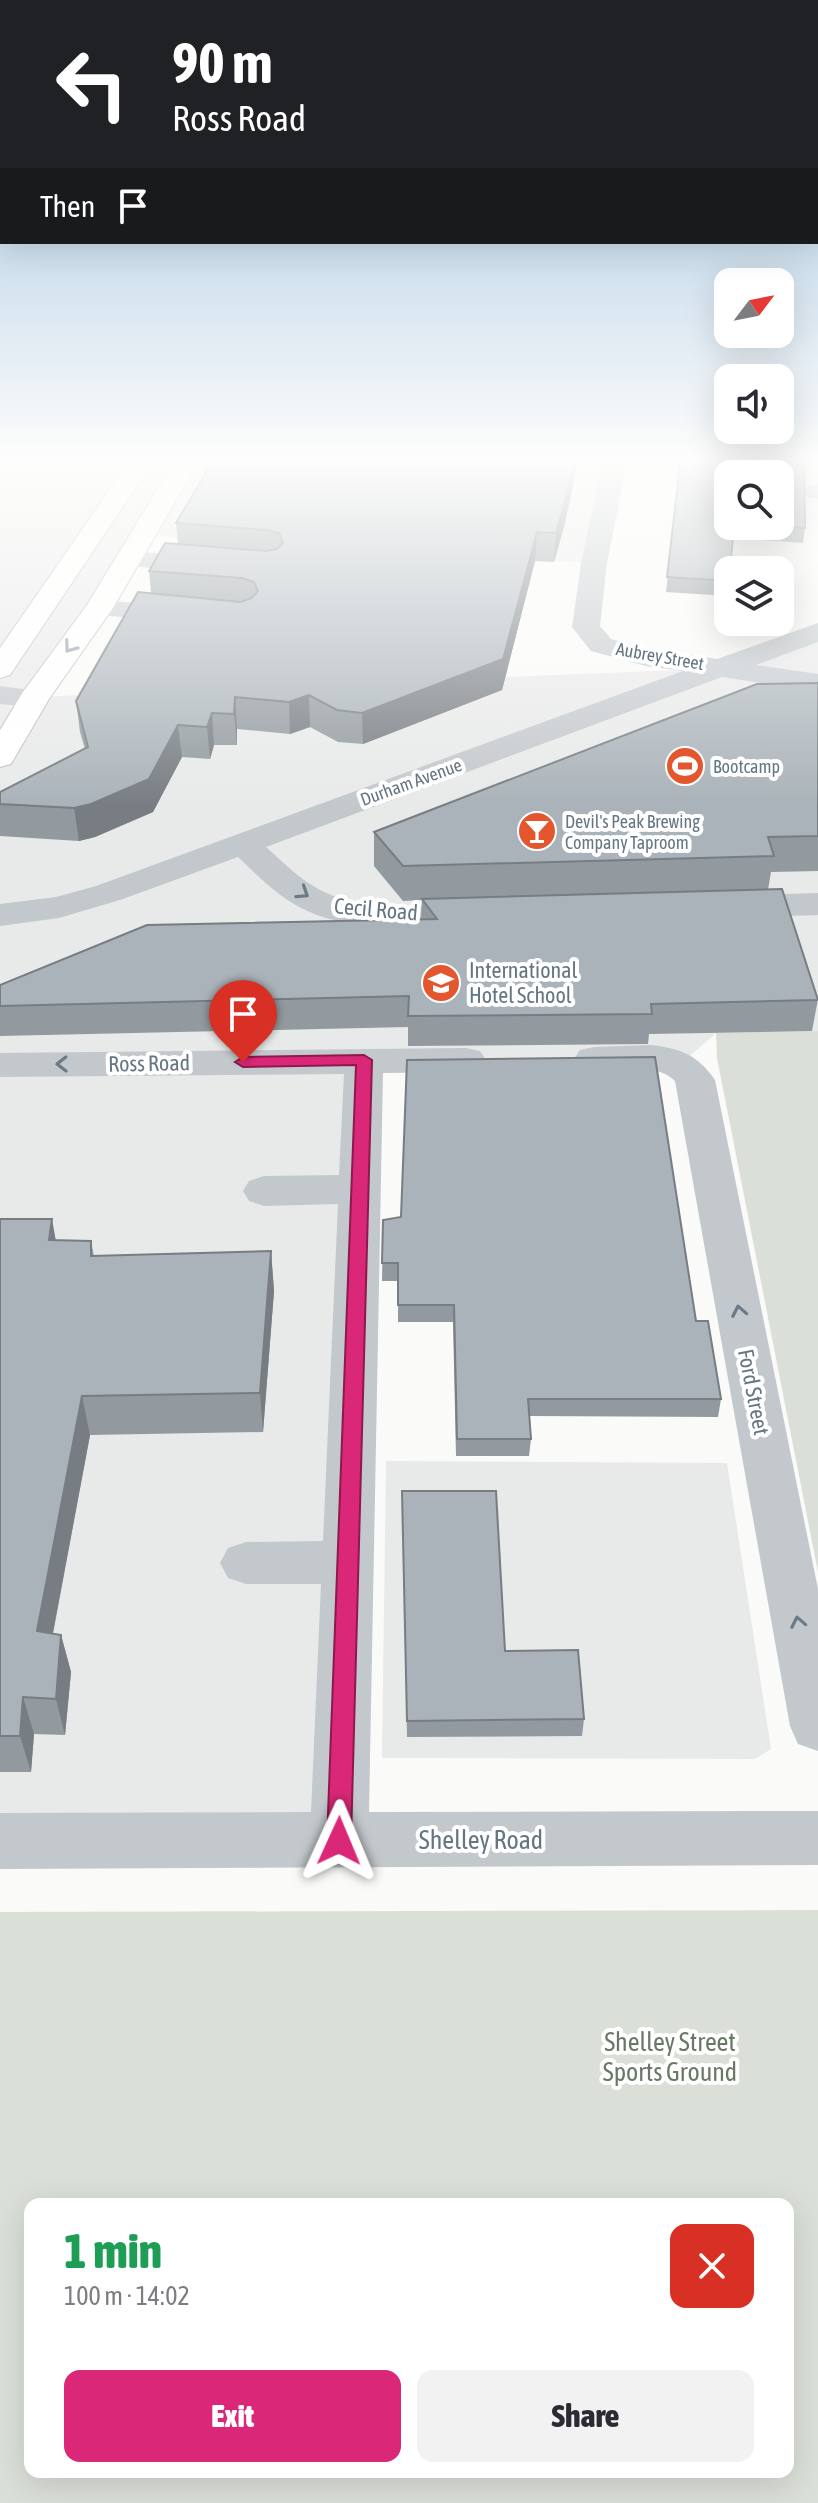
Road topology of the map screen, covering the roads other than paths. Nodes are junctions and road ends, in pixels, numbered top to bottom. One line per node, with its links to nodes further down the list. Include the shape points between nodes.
1 (65, 573): 8 (main road)
2 (121, 573): 4 (main road)
3 (593, 573): 7 (street, Aubrey Street, via 586,627 601,645)
4 (99, 608): 5 (street); 11 (main road, one-way to 11)
5 (213, 617)
6 (818, 632): 7 (street, Durham Avenue)
7 (725, 668): 9 (street, Aubrey Street); 13 (street, Durham Avenue)
8 (0, 669)
9 (818, 683)
10 (0, 695): 11 (street)
11 (34, 698): 12 (main road)
12 (0, 757)
13 (243, 844): 16 (street, Cecil Road, one-way to 16, via 302,893 339,910 403,915); 17 (street, Durham Avenue, via 108,893)
14 (818, 904): 15 (street)
15 (690, 907)
16 (514, 912)
17 (0, 915)
18 (563, 1059): 26 (street, Ford Street, one-way to 18, via 695,1080 682,1063 669,1059)
19 (364, 1060): 20 (street, Ross Road); 21 (street, Ross Road, one-way to 21); 22 (street)
20 (502, 1060)
21 (0, 1065)
22 (359, 1189): 23 (street); 24 (street)
23 (264, 1191)
24 (346, 1562): 25 (street); 29 (street)
25 (246, 1563)
26 (818, 1726)
27 (818, 1838): 29 (street, Shelley Road)
28 (0, 1841): 29 (street, Shelley Road)
29 (339, 1841)

